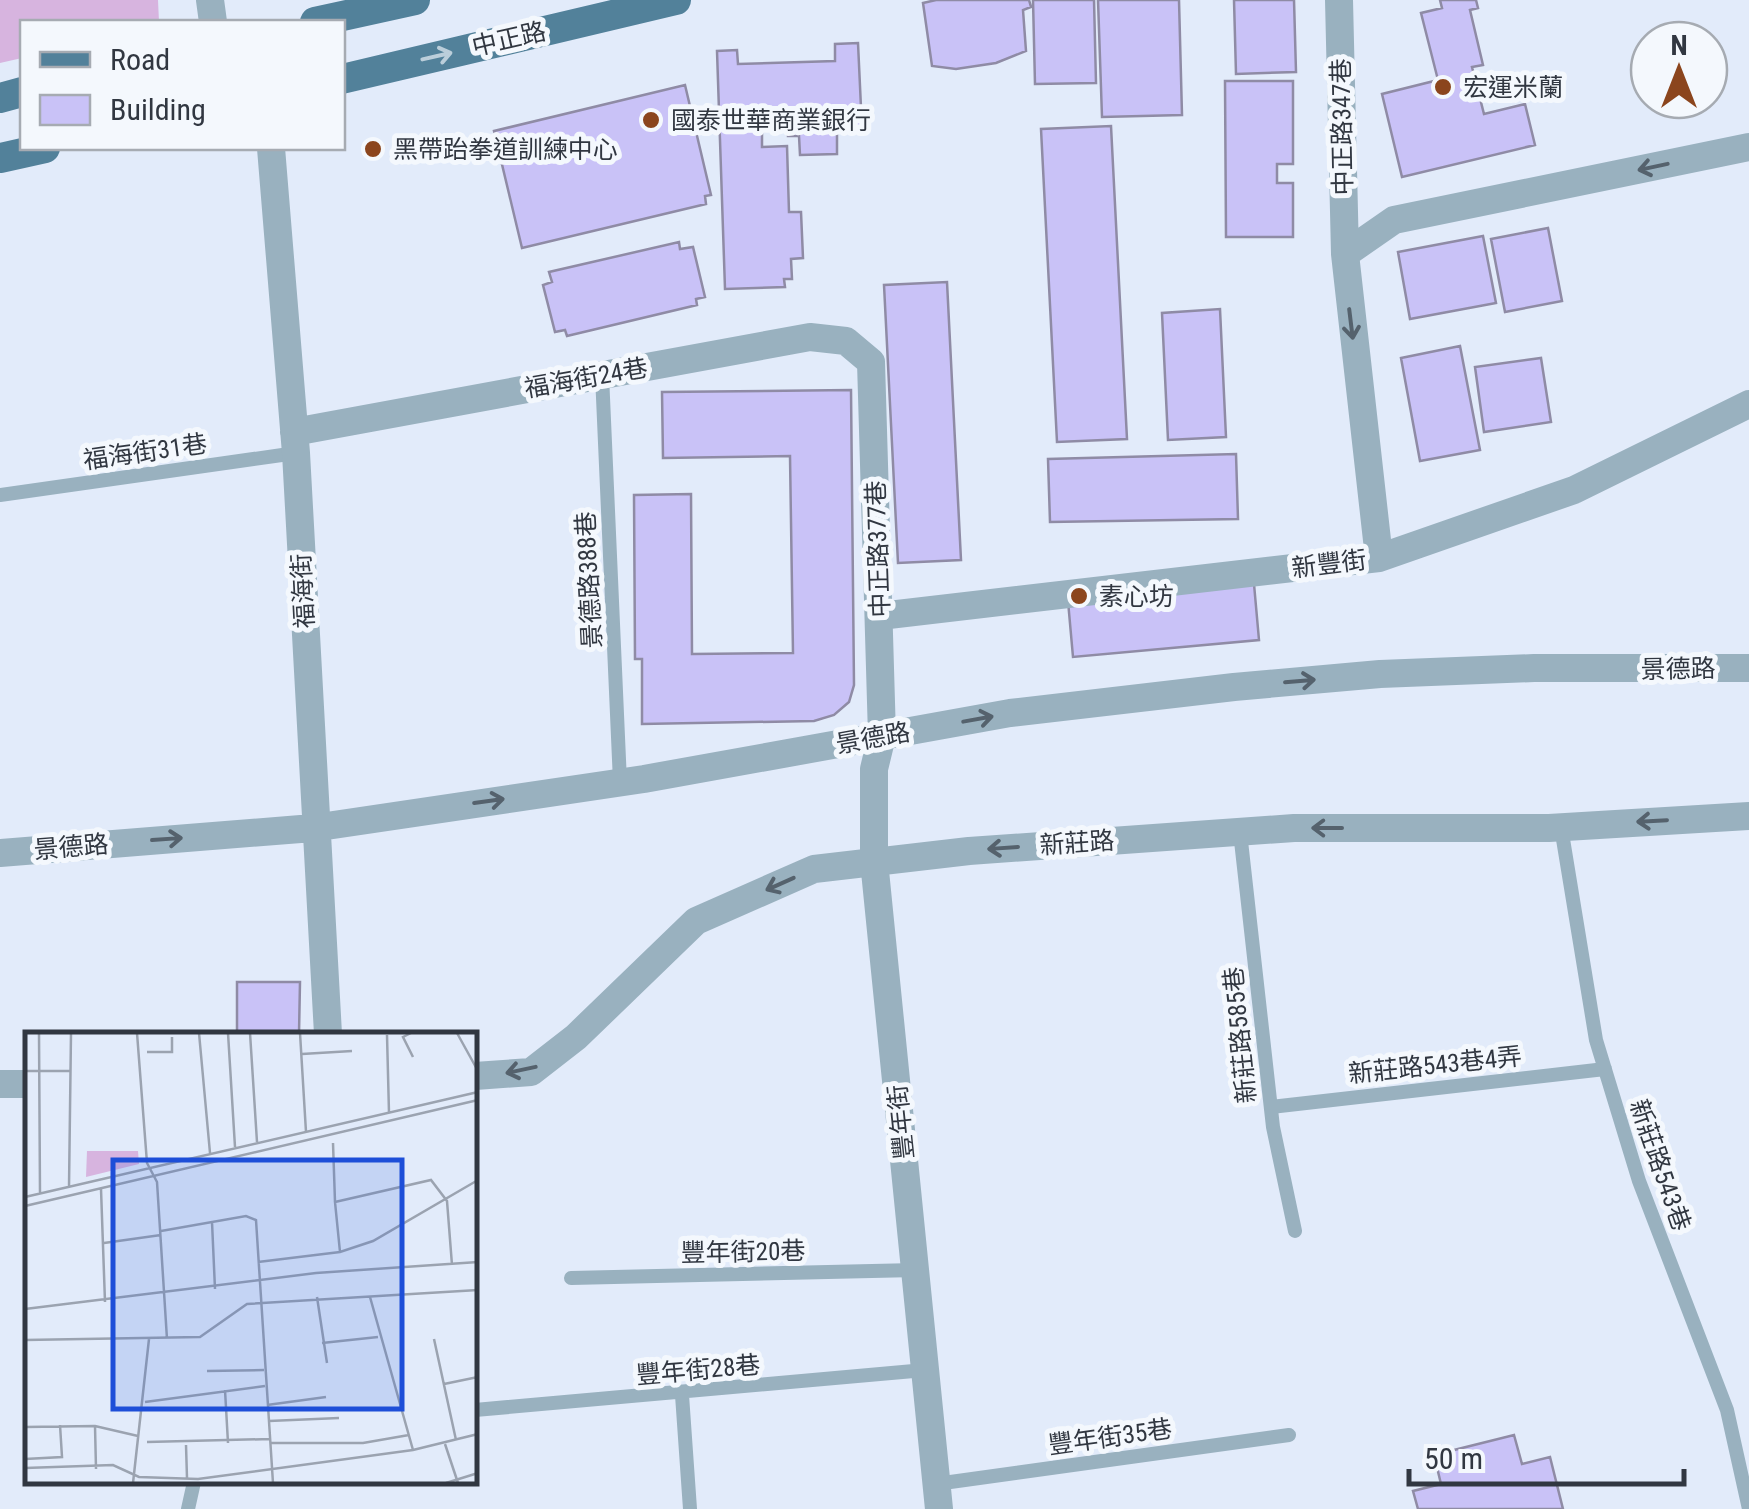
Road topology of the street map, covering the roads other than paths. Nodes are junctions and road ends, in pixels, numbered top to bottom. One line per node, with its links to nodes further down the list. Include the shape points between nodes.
1 (414, 0): 4 (main road)
2 (676, 0): 5 (main road, 中正路, one-way to 2)
3 (1339, 0): 10 (street, 中正路347巷)
4 (325, 20)
5 (345, 78)
6 (1749, 148): 10 (street, one-way to 10, via 1394,220)
7 (36, 150): 9 (main road)
8 (272, 150): 14 (street, 福海街)
9 (0, 158)
10 (1345, 254): 16 (street, 中正路347巷, one-way to 16)
11 (870, 362): 12 (street, 福海街24巷, via 846,341 810,338); 17 (street, 中正路377巷)
12 (602, 375): 14 (street, 福海街24巷); 20 (lane, 景德路388巷)
13 (1749, 404): 16 (street, 新豐街, via 1574,490)
14 (295, 443): 15 (lane, 福海街31巷); 23 (street, 福海街)
15 (0, 495)
16 (1380, 558): 17 (street, 新豐街)
17 (880, 616): 19 (street, 中正路377巷)
18 (1749, 668): 19 (street, 景德路, one-way to 18, via 1010,713 1380,674)
19 (882, 736): 20 (street, 景德路); 26 (street, 豐年街, via 874,769)
20 (620, 782): 23 (street, 景德路, one-way to 20)
21 (1749, 816): 22 (street, 新莊路, one-way to 22)
22 (1561, 827): 24 (street, 新莊路, one-way to 24); 28 (lane, 新莊路543巷)
23 (313, 828): 25 (street, 景德路, one-way to 23); 27 (street, 福海街)
24 (1240, 832): 26 (street, 新莊路, one-way to 26); 30 (lane, 新莊路585巷)
25 (0, 853)
26 (874, 861): 29 (street, 新莊路, one-way to 29, via 814,870 696,921 531,1072); 32 (street, 豐年街)
27 (328, 1032)
28 (1605, 1069): 30 (lane, 新莊路543巷4弄); 42 (lane, 新莊路543巷, via 1639,1180 1726,1410)
29 (478, 1076)
30 (1270, 1106): 31 (lane, 新莊路585巷)
31 (1295, 1231)
32 (916, 1270): 33 (lane, 豐年街20巷); 34 (street, 豐年街)
33 (571, 1278)
34 (925, 1370): 35 (lane, 豐年街28巷); 39 (street, 豐年街)
35 (682, 1395): 36 (lane, 豐年街28巷); 41 (lane)
36 (478, 1410)
37 (1290, 1435): 39 (lane, 豐年街35巷)
38 (194, 1484): 40 (lane)
39 (937, 1497)
40 (188, 1509)
41 (690, 1509)
42 (1748, 1509)

